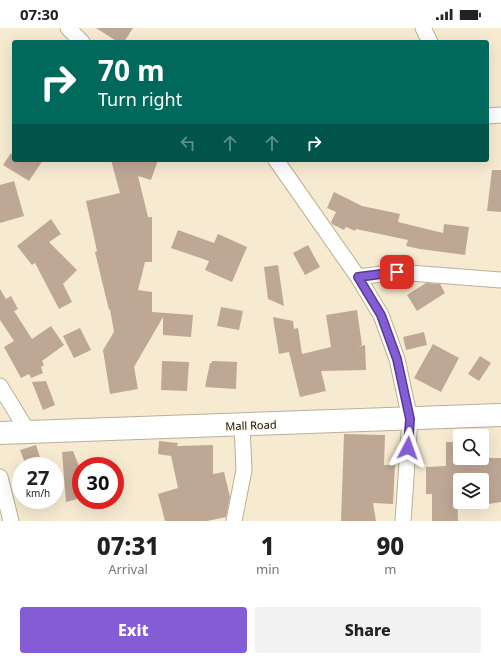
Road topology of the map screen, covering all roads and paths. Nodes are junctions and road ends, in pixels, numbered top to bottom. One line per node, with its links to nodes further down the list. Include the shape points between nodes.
1 (68, 28): 3 (street)
2 (423, 28): 4 (street)
3 (80, 40)
4 (429, 40)
5 (501, 115): 6 (street)
6 (489, 116)
7 (277, 162): 8 (street)
8 (358, 277): 9 (street, via 397,272); 12 (street, via 381,315 397,359)
9 (501, 280)
10 (0, 386): 14 (street)
11 (501, 415): 12 (street, Mall Road)
12 (410, 419): 13 (street, Mall Road); 19 (street)
13 (242, 425): 14 (street, Mall Road); 18 (street, via 244,470)
14 (28, 432): 15 (street, Mall Road)
15 (0, 433)
16 (0, 477): 17 (street)
17 (11, 521)
18 (234, 521)
19 (402, 521)

